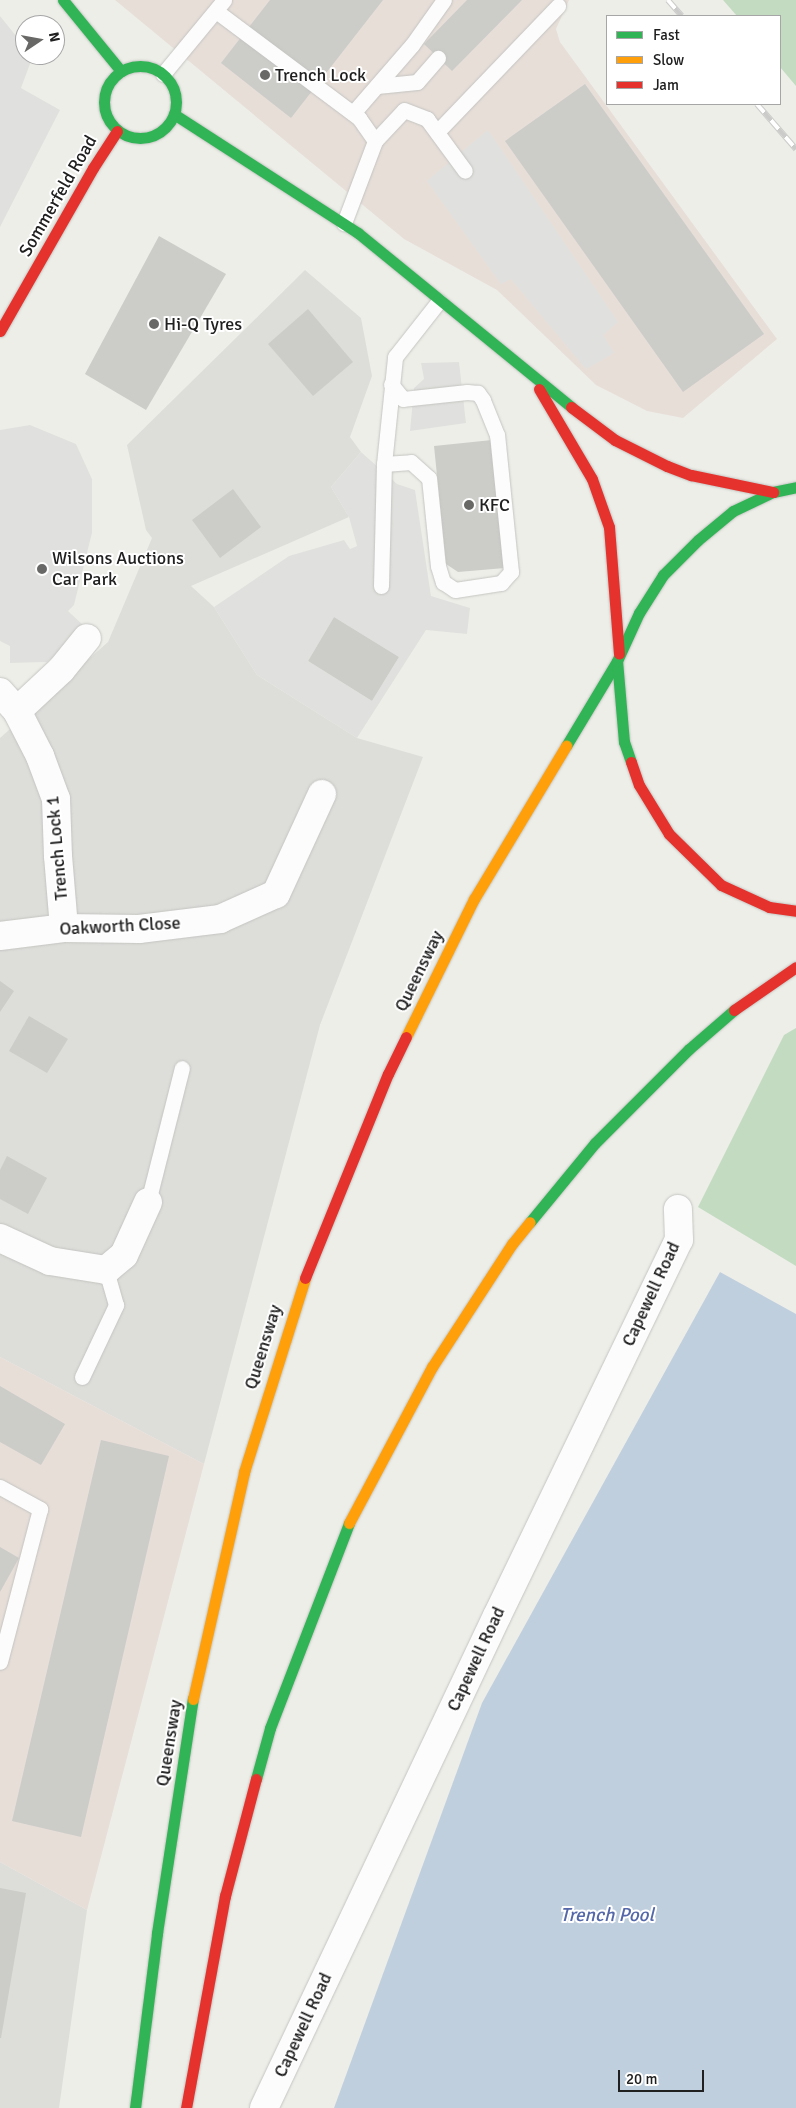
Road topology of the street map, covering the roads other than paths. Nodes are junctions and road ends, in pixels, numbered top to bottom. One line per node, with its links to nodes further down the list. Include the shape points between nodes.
1 (64, 0): 6 (main road)
2 (444, 0): 8 (lane)
3 (220, 5): 7 (lane); 9 (lane)
4 (558, 6): 12 (lane)
5 (438, 58): 8 (lane, via 417,82)
6 (121, 71): 7 (main road, via 142,66); 11 (main road, via 112,78 103,100 104,111)
7 (163, 74): 10 (main road, via 175,92)
8 (377, 86): 9 (lane)
9 (353, 113): 13 (lane)
10 (174, 114): 11 (main road, via 160,132 150,137 139,139); 15 (main road)
11 (117, 131): 17 (main road, Sommerfeld Road)
12 (437, 132): 13 (lane, via 428,118 404,110); 14 (lane)
13 (375, 141): 15 (lane)
14 (465, 172)
15 (344, 223): 16 (main road)
16 (439, 301): 18 (main road); 19 (lane, via 395,357)
17 (0, 331)
18 (532, 377): 22 (main road, via 616,440 667,466 691,475); 25 (main road, via 592,479 609,527)
19 (391, 384): 20 (lane); 20 (lane, via 403,399 467,392 478,393 483,400 497,435 507,513 511,572 501,583 455,590 443,582 438,566 430,478 411,462)
20 (384, 464): 23 (lane)
21 (796, 487): 22 (main road)
22 (773, 492): 25 (main road, via 733,511 663,575 639,613)
23 (381, 586)
24 (87, 638): 26 (street, via 61,670)
25 (618, 658): 28 (main road, via 624,742 639,785 669,834 721,885 769,907); 41 (main road, Queensway, via 474,899 388,1074 297,1298 244,1472 196,1679)
26 (8, 702): 29 (street, Trench Lock 1, via 40,756 56,798)
27 (322, 794): 29 (street, Oakworth Close, via 276,894 220,919 139,929)
28 (796, 911)
29 (64, 928): 30 (street, Oakworth Close)
30 (0, 936)
31 (796, 967): 42 (main road, via 736,1009 689,1049 595,1143 512,1244 427,1375 348,1526 270,1728 225,1896)
32 (182, 1068): 33 (lane)
33 (148, 1202): 36 (street, via 124,1256)
34 (678, 1209): 43 (street, Capewell Road, via 679,1240 496,1616)
35 (0, 1238): 36 (street, via 50,1261)
36 (106, 1270): 37 (lane, via 116,1305)
37 (82, 1376)
38 (0, 1487): 39 (lane, via 40,1509)
39 (3, 1639): 40 (lane)
40 (0, 1662)
41 (134, 2108)
42 (186, 2108)
43 (264, 2108)

